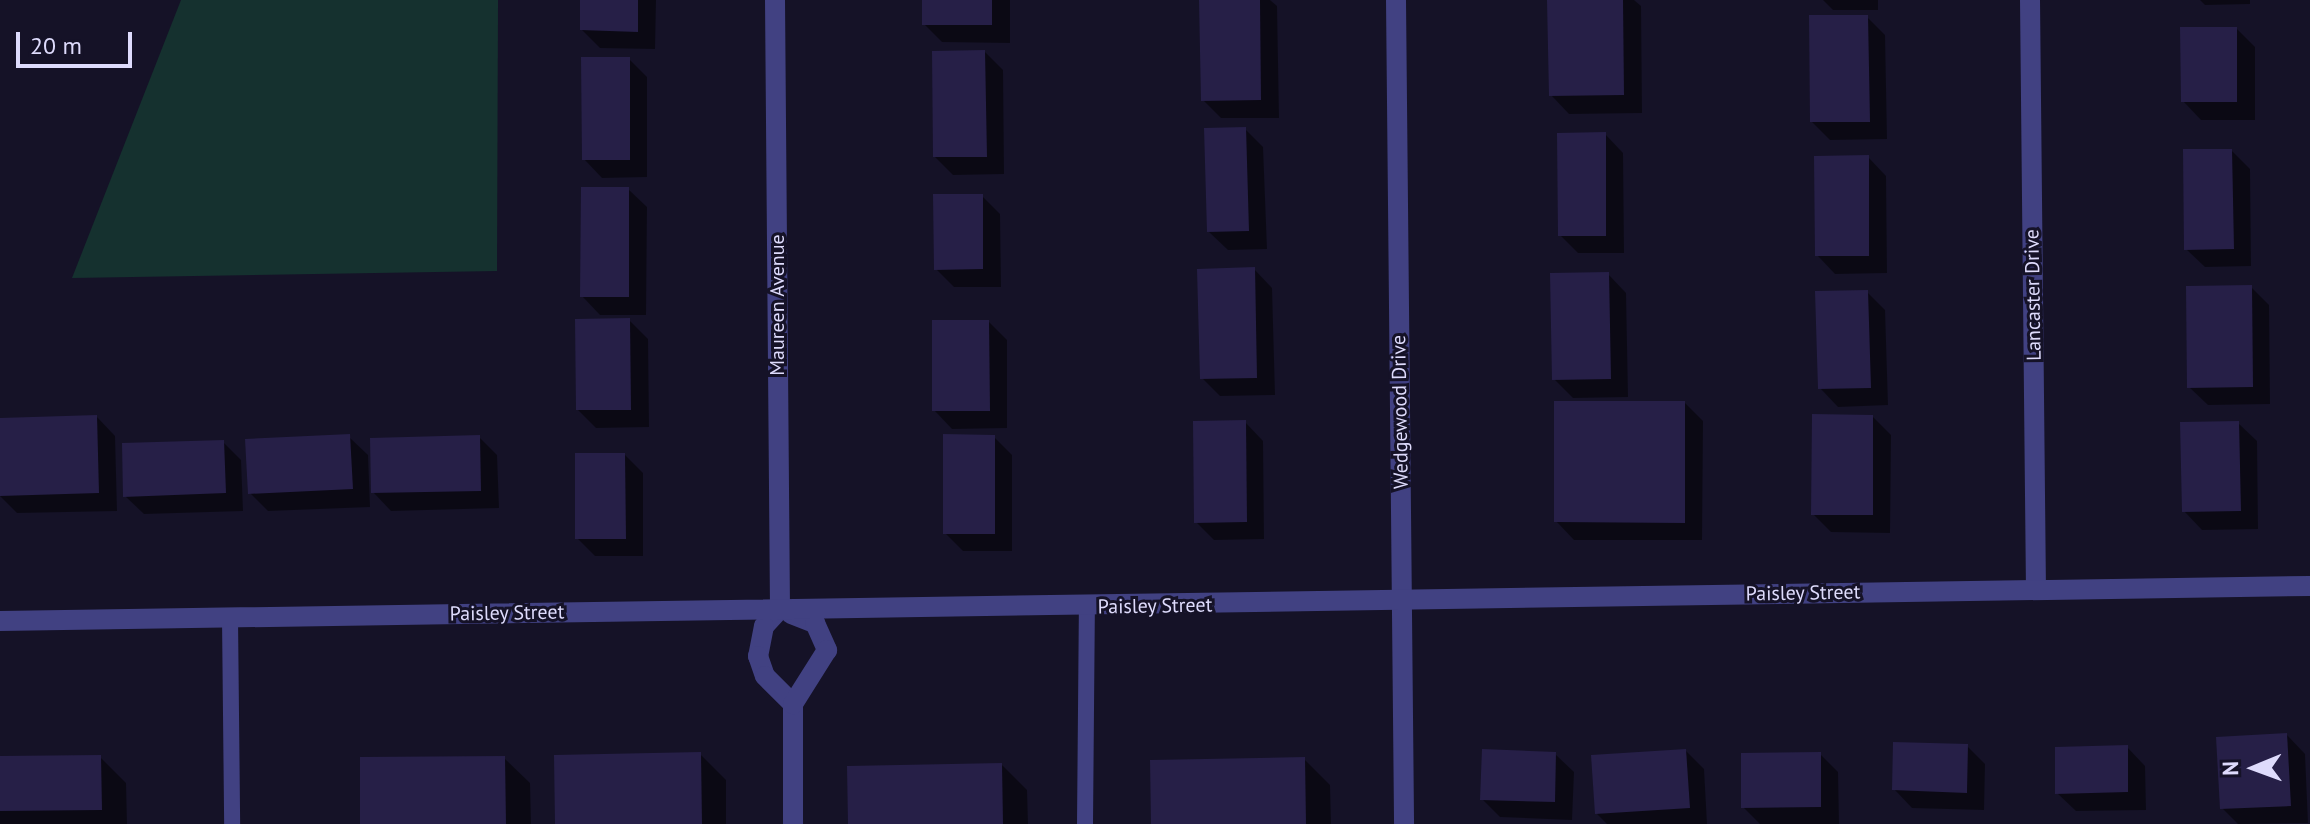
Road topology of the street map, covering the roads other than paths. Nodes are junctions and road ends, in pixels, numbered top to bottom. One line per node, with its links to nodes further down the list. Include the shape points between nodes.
1 (775, 0): 8 (street, Maureen Avenue)
2 (1396, 0): 6 (street, Wedgewood Drive)
3 (2030, 0): 5 (street, Lancaster Drive)
4 (2310, 586): 5 (street, Paisley Street)
5 (2036, 590): 6 (street, Paisley Street)
6 (1402, 599): 7 (street, Paisley Street); 15 (street, Wedgewood Drive)
7 (1087, 607): 8 (street, Paisley Street); 14 (lane)
8 (780, 609): 9 (street, Paisley Street); 11 (street, via 764,626 758,656 765,676); 11 (street, via 825,634 823,667)
9 (230, 618): 10 (street, Paisley Street); 12 (lane)
10 (0, 621)
11 (793, 704): 13 (street)
12 (232, 824)
13 (793, 824)
14 (1085, 824)
15 (1404, 824)

